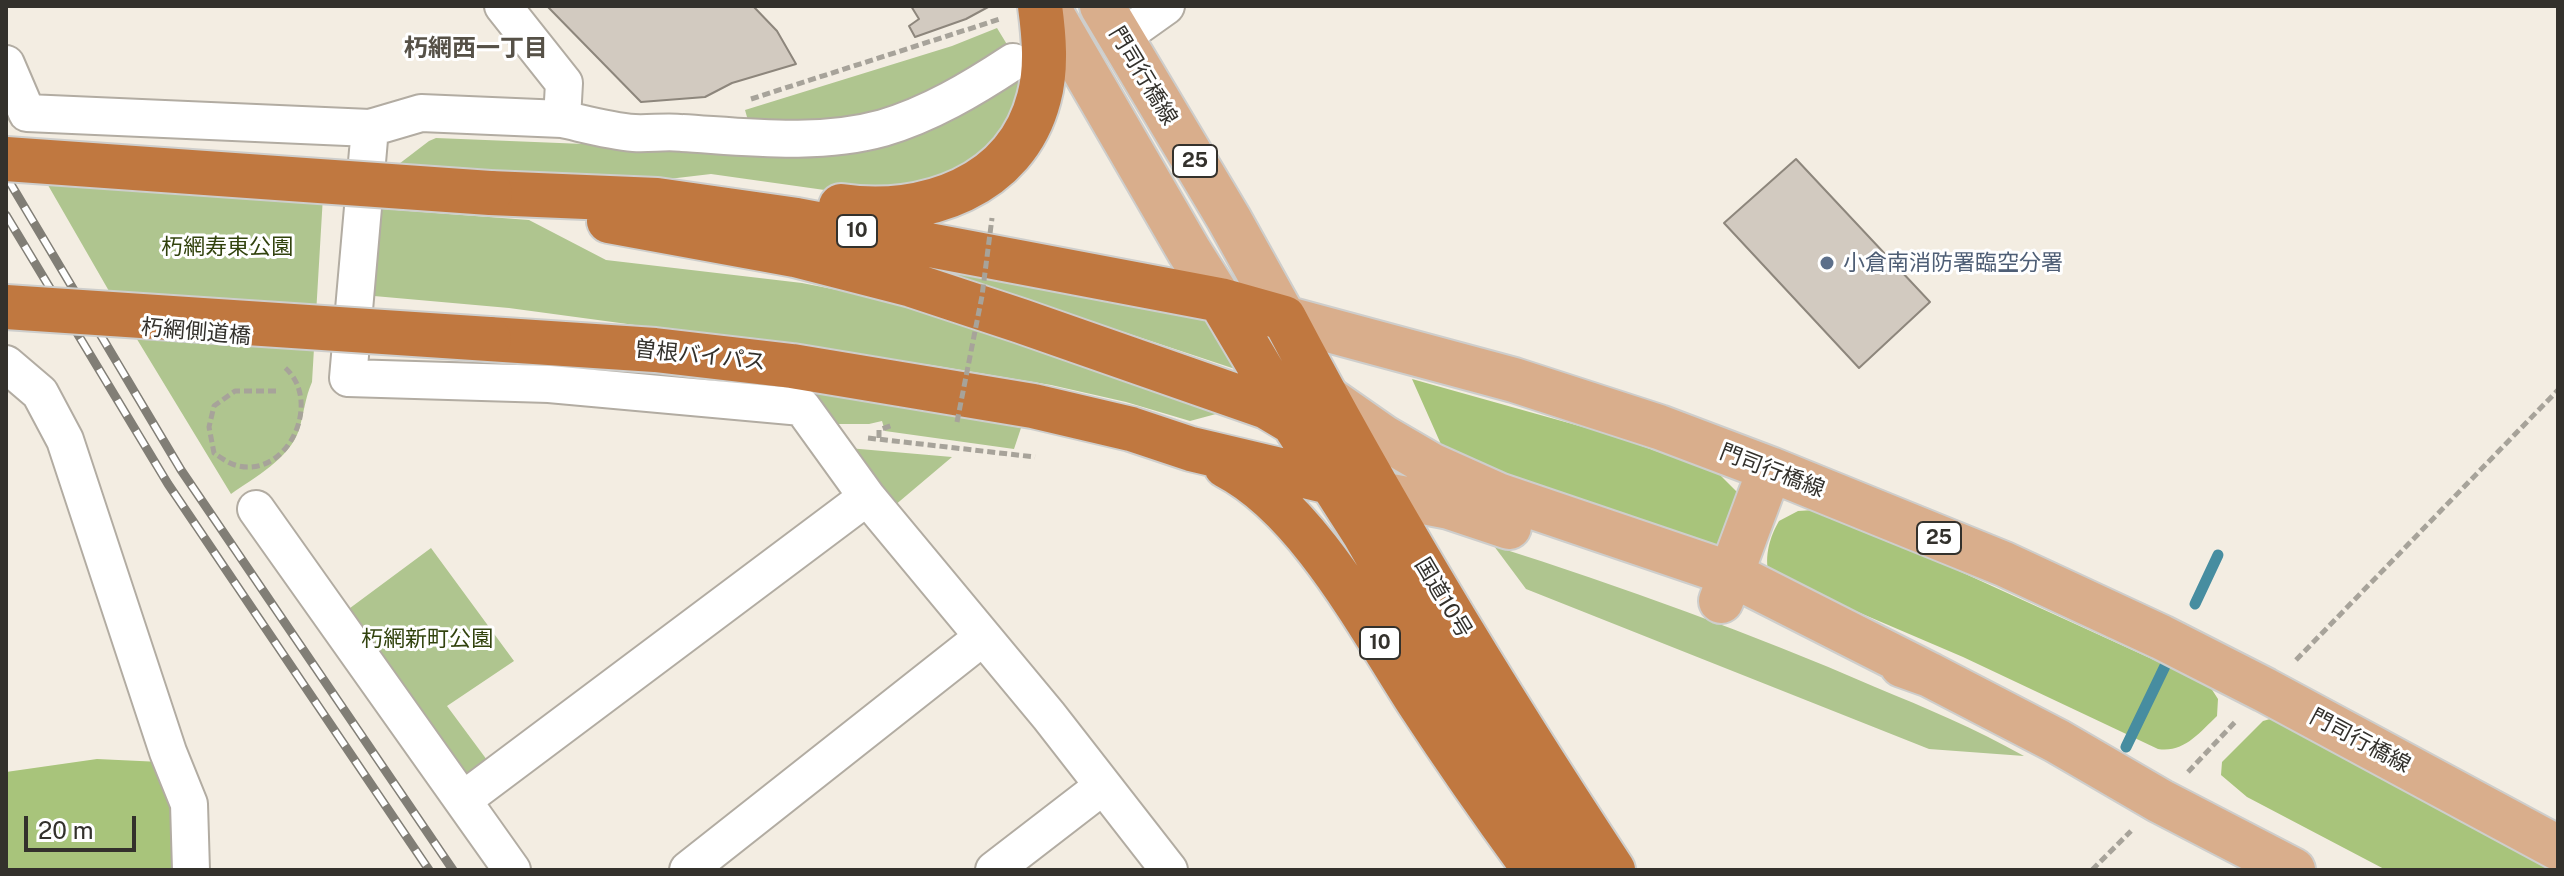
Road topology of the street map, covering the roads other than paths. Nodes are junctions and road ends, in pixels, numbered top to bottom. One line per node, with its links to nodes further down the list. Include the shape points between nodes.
1 (503, 6): 8 (street, via 564,83)
2 (1047, 6): 13 (main road, 25)
3 (1166, 6): 5 (street)
4 (1022, 12): 12 (highway, via 1044,71 1039,98 1013,150 972,185 944,199 889,209 739,191)
5 (1111, 22): 15 (main road, 門司行橋線 / 25)
6 (1013, 62): 8 (street, via 919,115 832,138 632,133)
7 (6, 64): 9 (street, via 27,113)
8 (562, 119): 9 (street, via 421,113)
9 (368, 145): 22 (street, via 348,378 549,384 802,407)
10 (6, 159): 11 (highway, 10, bridge)
11 (490, 193): 12 (highway, 10); 18 (highway, 10, via 795,255 912,285)
12 (657, 200): 13 (highway, 10, via 797,220)
13 (1220, 300): 15 (highway, 10); 18 (main road)
14 (6, 307): 19 (highway, 曽根バイパス / 10, bridge, via 655,350 792,366 1033,406)
15 (1284, 318): 16 (main road, 門司行橋線 / 25); 18 (main road)
16 (1368, 340): 18 (main road, via 1340,361); 20 (main road, 門司行橋線 / 25, via 1514,380)
17 (6, 364): 31 (street, via 40,393 65,440 189,804)
18 (1299, 415): 19 (highway, 曽根バイパス / 10); 19 (highway); 21 (highway, 曽根バイパス / 10); 21 (highway, 国道10号); 26 (main road, via 1383,437 1498,495); 37 (highway, 10, via 1479,733)
19 (1191, 449): 36 (highway, 10, via 1262,490 1325,559 1474,788)
20 (1770, 469): 26 (main road); 30 (main road, 門司行橋線 / 25, via 2004,564 2161,637)
21 (1381, 494): 23 (main road); 25 (highway, 国道10号)
22 (867, 497): 27 (street); 29 (street)
23 (1449, 507): 25 (main road, via 1429,511); 26 (main road)
24 (256, 509): 29 (street)
25 (1411, 544): 38 (highway, 国道10号)
26 (1726, 588): 39 (main road, via 1930,675)
27 (983, 637): 28 (street); 33 (street)
28 (1103, 786): 34 (street); 35 (street)
29 (463, 800): 32 (street)
30 (2558, 848)
31 (191, 870)
32 (512, 870)
33 (688, 870)
34 (994, 870)
35 (1169, 870)
36 (1535, 870)
37 (1569, 870)
38 (1613, 870)
39 (2293, 870)

